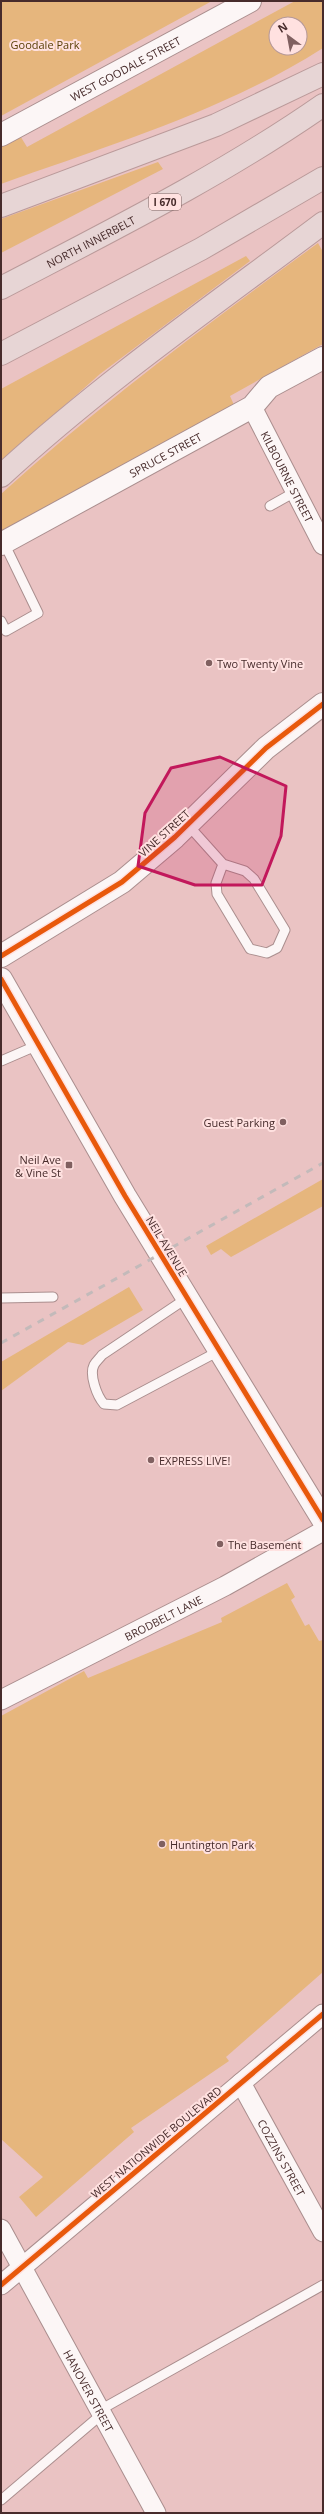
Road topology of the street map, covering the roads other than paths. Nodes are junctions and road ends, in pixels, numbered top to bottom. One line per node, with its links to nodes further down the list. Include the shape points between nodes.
1 (250, 1): 4 (street, WEST GOODALE STREET)
2 (323, 74): 6 (highway, via 216,125)
3 (323, 105): 8 (highway, NORTH INNERBELT / I 670, via 261,147)
4 (1, 135)
5 (323, 178): 9 (highway, via 201,249)
6 (1, 206)
7 (323, 223): 12 (highway, via 155,347 53,428)
8 (1, 288)
9 (1, 354)
10 (323, 358): 11 (street, SPRUCE STREET, via 269,388)
11 (252, 407): 13 (street, KILBOURNE STREET); 15 (street, SPRUCE STREET)
12 (1, 476)
13 (295, 492): 14 (lane); 16 (street, KILBOURNE STREET)
14 (270, 506)
15 (2, 543): 17 (lane, via 38,613 6,631)
16 (323, 545)
17 (1, 621)
18 (323, 704): 19 (street, VINE STREET, via 266,748)
19 (188, 825): 20 (lane); 21 (street, VINE STREET, via 122,882)
20 (223, 864): 20 (lane, via 216,883 217,894 250,949 267,953 277,948 285,930 254,879 245,871)
21 (1, 956)
22 (1, 979): 23 (street, NEIL AVENUE)
23 (38, 1044): 24 (lane); 27 (street, NEIL AVENUE)
24 (1, 1061)
25 (54, 1297): 26 (lane)
26 (1, 1298)
27 (187, 1298): 28 (street, NEIL AVENUE); 28 (lane, via 102,1355 94,1364 92,1371 99,1398 104,1404 117,1405)
28 (219, 1351): 29 (street, NEIL AVENUE)
29 (323, 1520)
30 (323, 1531): 31 (street, BRODBELT LANE, via 225,1586)
31 (1, 1700)
32 (323, 2014): 33 (street, WEST NATIONWIDE BOULEVARD)
33 (241, 2083): 35 (street, COZZINS STREET); 36 (street, WEST NATIONWIDE BOULEVARD)
34 (1, 2229): 36 (street, HANOVER STREET)
35 (323, 2232)
36 (22, 2268): 38 (street, WEST NATIONWIDE BOULEVARD); 39 (street, HANOVER STREET)
37 (323, 2284): 39 (lane)
38 (1, 2285)
39 (101, 2412): 40 (lane); 41 (street, HANOVER STREET)
40 (1, 2500)
41 (156, 2513)

